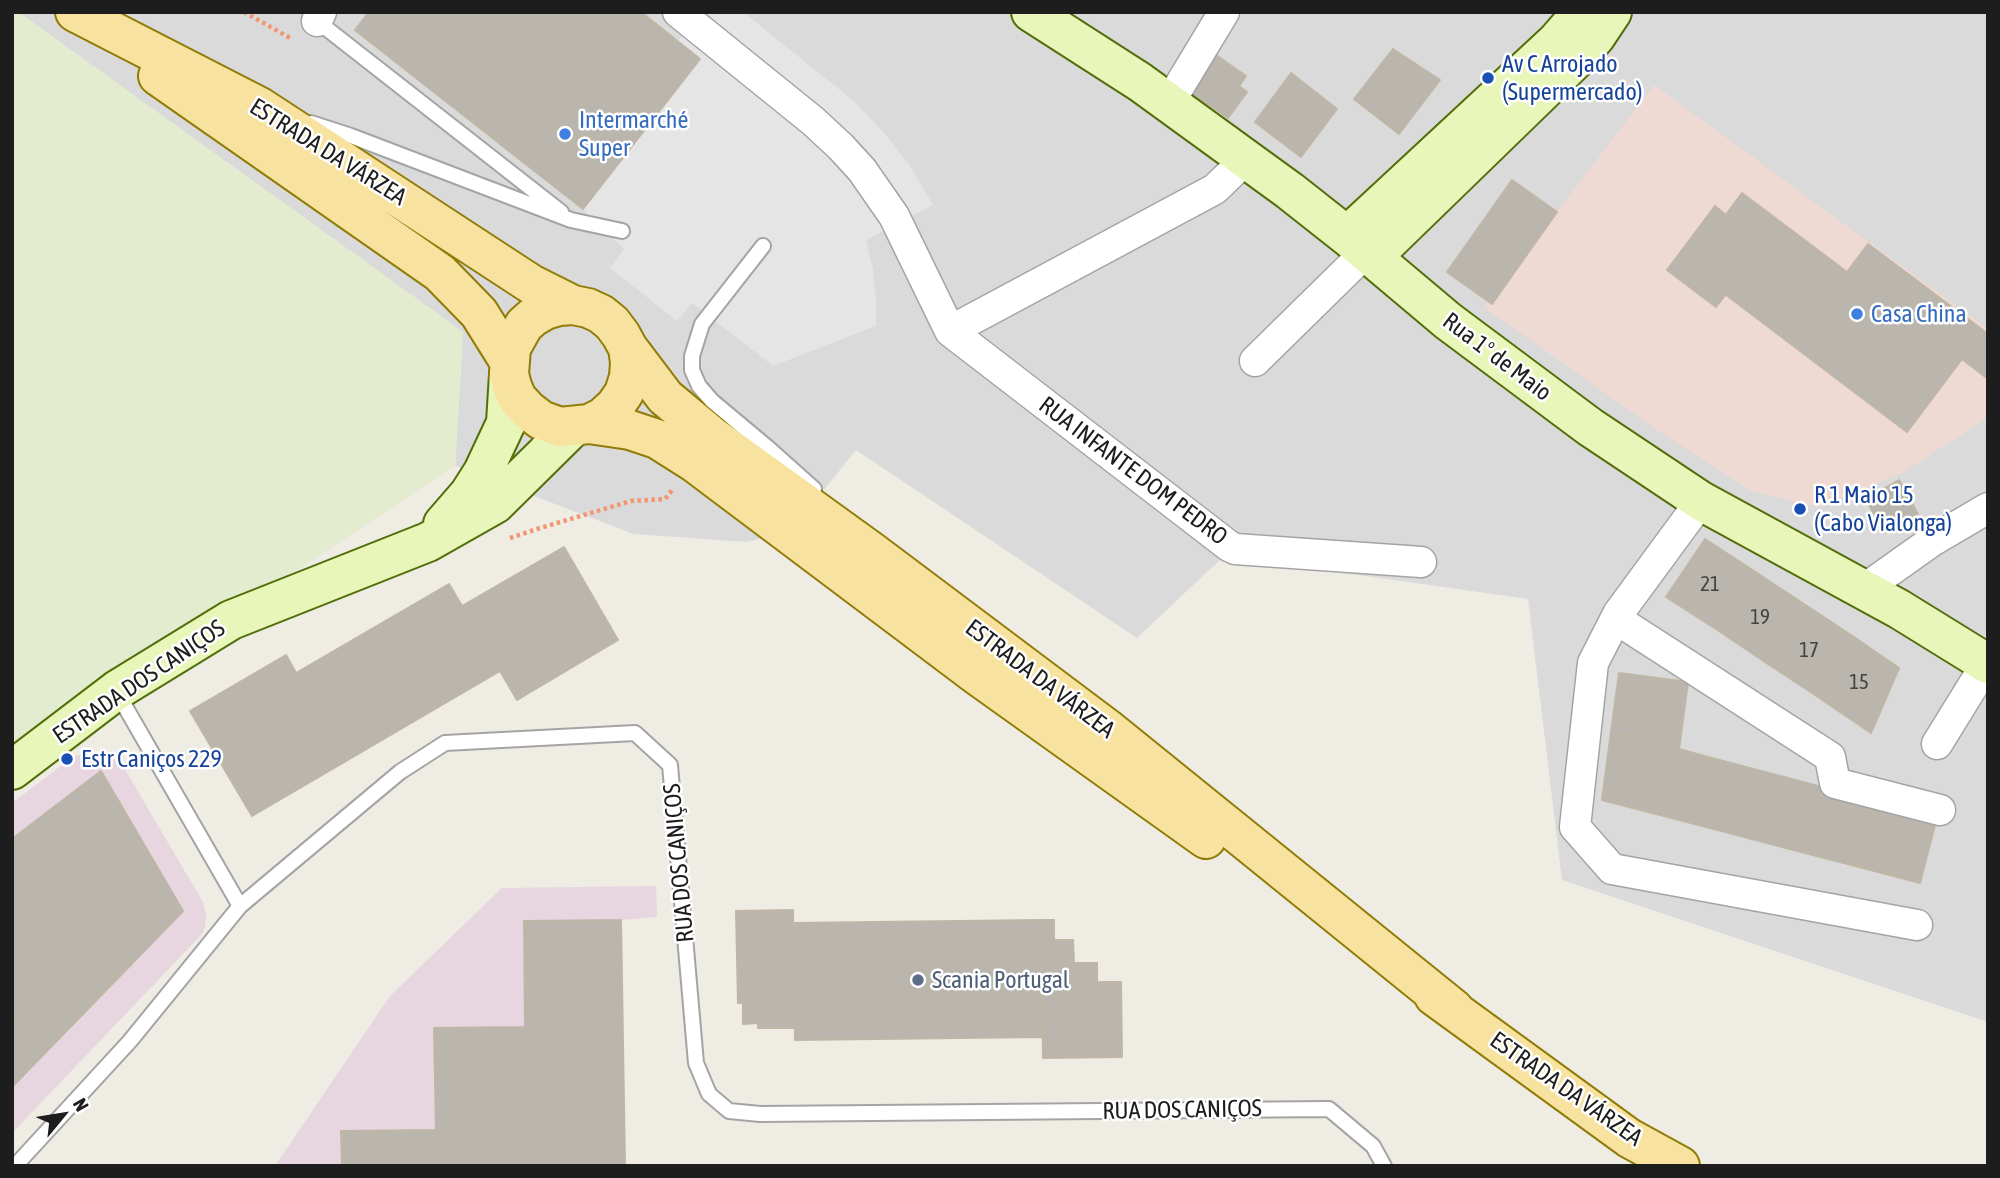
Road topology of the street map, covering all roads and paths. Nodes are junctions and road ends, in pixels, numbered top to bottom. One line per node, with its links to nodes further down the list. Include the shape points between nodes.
1 (68, 12): 21 (main road, ESTRADA DA VÁRZEA, via 440,273 479,313)
2 (75, 12): 11 (main road, ESTRADA DA VÁRZEA)
3 (244, 12): 9 (path, via 302,45)
4 (677, 12): 18 (street, via 813,121 862,170 894,216)
5 (1031, 12): 10 (street, Rua 1º de Maio)
6 (1224, 12): 10 (street)
7 (1582, 12): 16 (street)
8 (1612, 12): 16 (street, via 1577,58)
9 (319, 16): 13 (lane)
10 (1169, 103): 12 (street, Rua 1º de Maio)
11 (260, 107): 13 (lane, via 351,136); 17 (main road, ESTRADA DA VÁRZEA, via 531,284)
12 (1246, 159): 16 (street, Rua 1º de Maio); 18 (street, via 1215,189)
13 (570, 219): 14 (lane)
14 (621, 231)
15 (763, 246): 30 (lane, via 702,324 692,356 699,386)
16 (1362, 248): 20 (street); 24 (street, Rua 1º de Maio, via 1448,321 1590,427)
17 (573, 305): 19 (main road, ESTRADA DA VÁRZEA, via 601,314); 21 (main road, via 533,317 516,336)
18 (950, 331): 28 (street, RUA INFANTE DOM PEDRO, via 1235,549)
19 (628, 348): 22 (main road, via 629,377 624,393 609,412); 30 (main road, ESTRADA DA VÁRZEA, via 665,397 713,437)
20 (1255, 361)
21 (509, 367): 22 (main road, ESTRADA DA VÁRZEA, via 517,398 528,410 560,427); 26 (street, ESTRADA DOS CANIÇOS, via 506,423 469,494)
22 (581, 426): 26 (street, ESTRADA DOS CANIÇOS, via 495,503); 39 (main road, ESTRADA DA VÁRZEA, via 630,430 657,439 695,463 978,677)
23 (674, 488): 27 (path, via 665,499 631,501)
24 (1702, 501): 29 (street, Rua 1º de Maio); 31 (street)
25 (1988, 508): 29 (street)
26 (428, 542): 33 (street, ESTRADA DOS CANIÇOS, via 231,620)
27 (500, 542)
28 (1421, 562)
29 (1863, 590): 32 (street, Rua 1º de Maio)
30 (951, 611): 39 (main road, ESTRADA DA VÁRZEA, via 1109,730)
31 (1616, 619): 36 (street, via 1830,757 1835,783); 38 (street, via 1593,663 1575,827 1612,869)
32 (1987, 663): 34 (street)
33 (117, 690): 35 (street, ESTRADA DOS CANIÇOS); 37 (lane)
34 (1937, 744)
35 (12, 770)
36 (1940, 810)
37 (240, 906): 40 (lane, RUA DOS CANIÇOS, via 130,1041); 41 (lane, RUA DOS CANIÇOS, via 400,772 445,743 635,733 670,765 696,1063 709,1094 729,1111 1329,1109 1373,1146)
38 (1917, 925)
39 (1454, 1009): 42 (main road, ESTRADA DA VÁRZEA, via 1629,1138)
40 (15, 1166)
41 (1384, 1166)
42 (1680, 1166)

